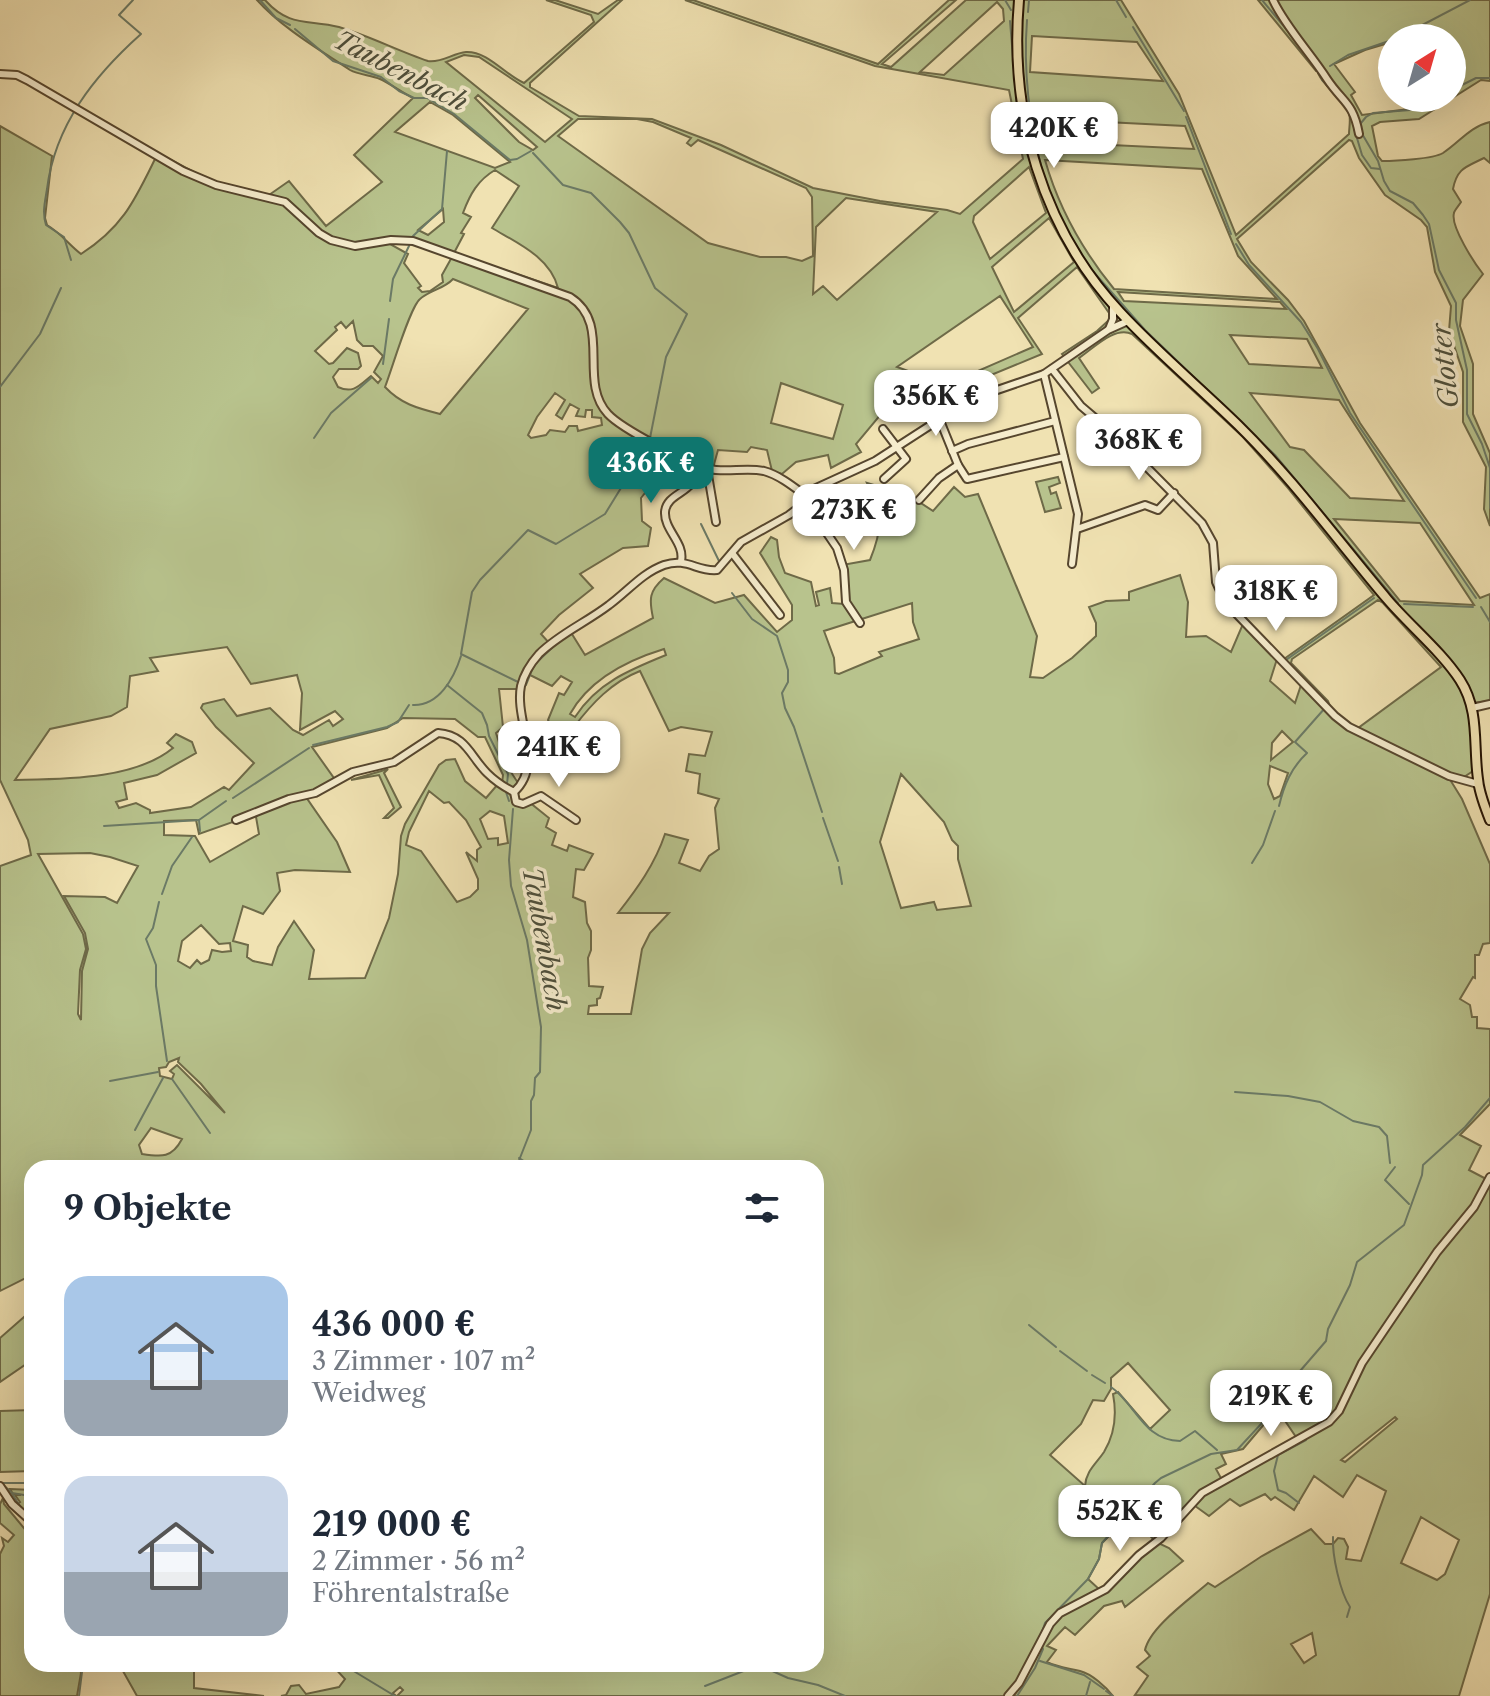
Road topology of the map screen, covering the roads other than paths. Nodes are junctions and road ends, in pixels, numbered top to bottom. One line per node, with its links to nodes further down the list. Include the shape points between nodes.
1 (1273, 0): 4 (street, via 1348,102)
2 (1019, 4): 5 (main road, via 1023,115 1038,174 1069,243)
3 (0, 74): 16 (street, via 27,80 183,171 285,202 319,233 340,244 413,241 570,297 585,310 591,325 602,407 615,421)
4 (1359, 134)
5 (1113, 305): 6 (main road); 7 (street)
6 (1126, 319): 7 (street); 32 (main road, via 1284,473 1453,671)
7 (1110, 327): 8 (street)
8 (1052, 369): 9 (street); 20 (street, via 1081,406)
9 (1044, 374): 10 (street, via 971,399); 11 (street)
10 (939, 418): 13 (street); 14 (street)
11 (1055, 421): 14 (street); 15 (street)
12 (883, 429): 13 (street)
13 (897, 447): 19 (street, via 910,459); 21 (street)
14 (952, 451): 17 (street)
15 (1064, 457): 17 (street, via 967,479); 25 (street)
16 (697, 465): 18 (street); 27 (street, via 691,484 669,501 665,511)
17 (958, 465): 22 (street)
18 (707, 469): 21 (street, via 764,471); 24 (street)
19 (884, 479)
20 (1174, 493): 25 (street, via 1158,510 1145,505); 33 (street, via 1210,535 1216,582 1225,602 1335,716 1462,780)
21 (806, 496): 23 (street)
22 (919, 500)
23 (802, 505): 26 (street); 30 (street, via 837,548 846,602)
24 (716, 522)
25 (1077, 529): 28 (street)
26 (732, 553): 27 (street, via 717,570); 29 (street)
27 (681, 561): 34 (street, via 649,572 534,660 519,707 528,755 523,781)
28 (1072, 564)
29 (780, 615)
30 (860, 623)
31 (1490, 704): 32 (street)
32 (1472, 708): 33 (main road)
33 (1478, 781): 37 (main road)
34 (514, 792): 35 (street, via 487,773 464,742 438,733 394,762 353,772 315,793); 36 (street, via 516,802 541,796)
35 (236, 820)
36 (576, 820)
37 (1490, 820)
38 (1490, 1177): 41 (street, via 1362,1363 1329,1422 1202,1493 1106,1589 1060,1613)
39 (0, 1486): 40 (street)
40 (24, 1515)
41 (1008, 1696)

